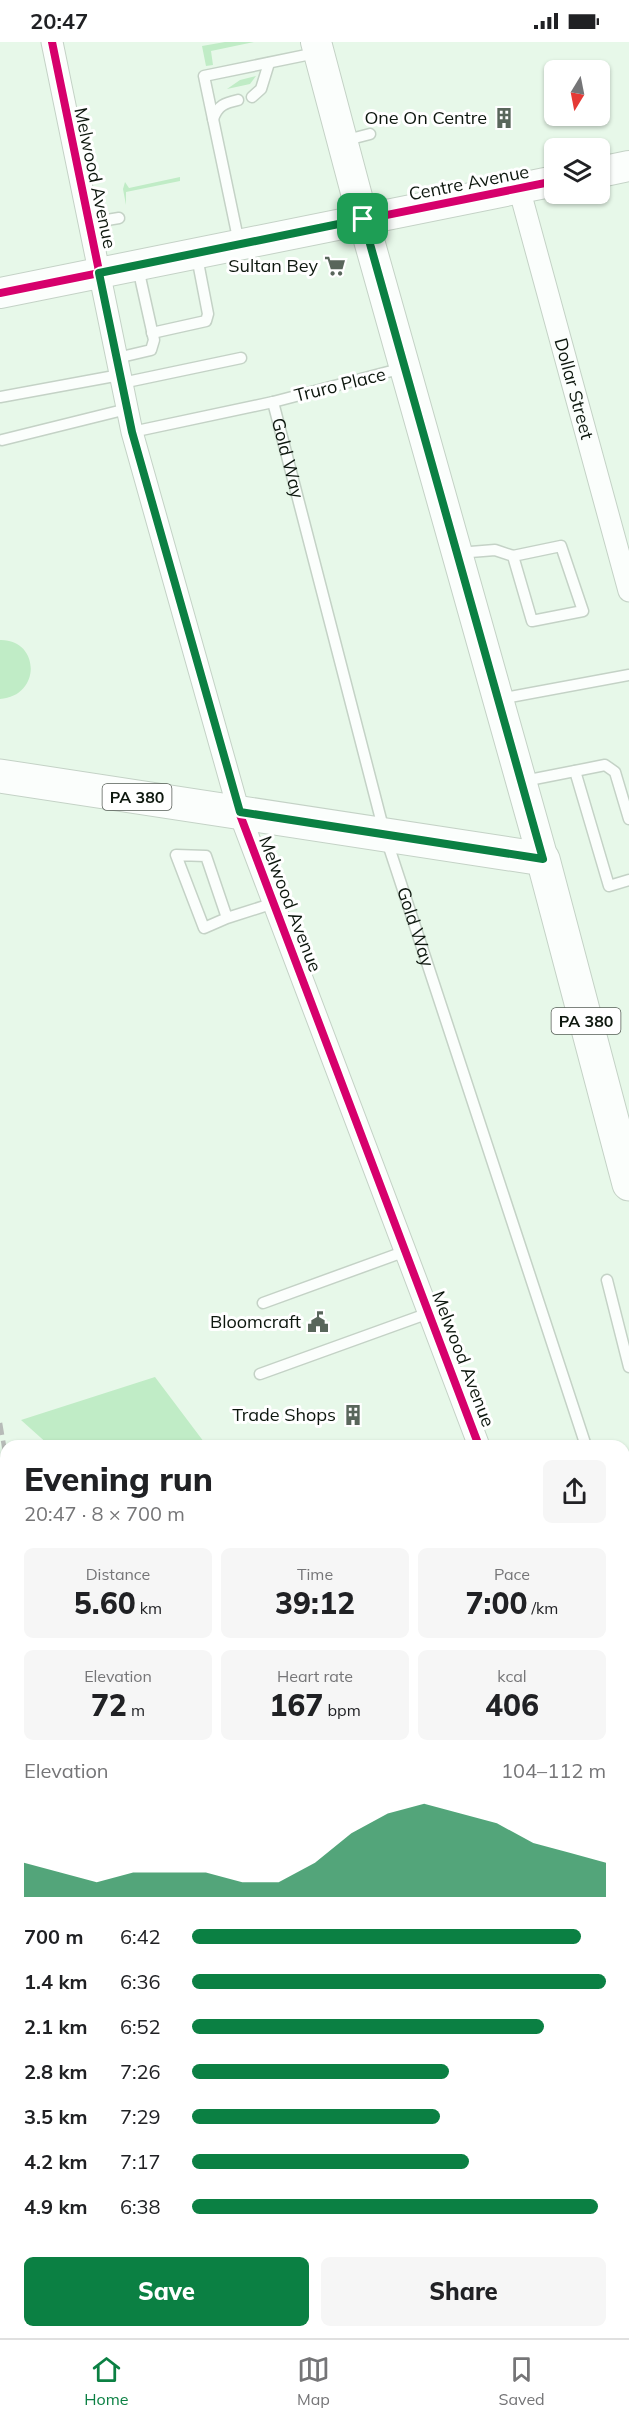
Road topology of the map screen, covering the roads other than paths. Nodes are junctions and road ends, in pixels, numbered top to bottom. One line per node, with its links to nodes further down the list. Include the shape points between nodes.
1 (52, 42): 13 (street, Melwood Avenue)
2 (318, 47): 3 (lane); 12 (main road, via 356,138)
3 (269, 63): 4 (lane, via 261,89); 6 (lane, via 204,76)
4 (252, 97)
5 (238, 100): 6 (lane, via 219,107)
6 (213, 119): 14 (lane, via 226,197)
7 (629, 166): 8 (main road)
8 (610, 170)
9 (544, 183): 10 (main road, Centre Avenue)
10 (519, 188): 12 (main road, Centre Avenue); 30 (street, Dollar Street)
11 (119, 218): 13 (lane)
12 (363, 219): 14 (main road, Centre Avenue); 21 (main road)
13 (88, 223): 17 (street, Melwood Avenue)
14 (240, 244): 15 (main road, Centre Avenue)
15 (196, 253): 16 (main road, Centre Avenue); 19 (lane, via 206,321)
16 (137, 265): 17 (main road, Centre Avenue); 19 (lane)
17 (99, 273): 18 (main road, Centre Avenue); 22 (street, Melwood Avenue)
18 (0, 293)
19 (152, 333): 22 (lane, via 151,350)
20 (241, 358): 22 (lane)
21 (406, 368): 24 (lane, Truro Place); 28 (main road)
22 (120, 372): 23 (lane); 25 (street, Melwood Avenue)
23 (0, 397)
24 (273, 402): 26 (lane, Truro Place); 38 (lane, Gold Way)
25 (127, 409): 26 (street, Melwood Avenue); 27 (lane)
26 (132, 432): 36 (street, Melwood Avenue)
27 (2, 440)
28 (458, 553): 29 (lane, via 495,550); 32 (main road)
29 (513, 556): 29 (lane, via 561,546 584,611 532,621)
30 (629, 591)
31 (629, 675): 32 (lane)
32 (499, 699): 35 (main road)
33 (575, 771): 35 (lane); 37 (lane, via 605,765 615,772); 40 (lane, via 609,886)
34 (0, 776): 36 (main road, PA 380)
35 (522, 781): 39 (main road)
36 (240, 812): 38 (main road, PA 380); 41 (street, Melwood Avenue)
37 (629, 819)
38 (385, 835): 39 (main road, PA 380); 51 (lane, Gold Way)
39 (543, 859): 43 (main road, PA 380)
40 (629, 880)
41 (274, 903): 42 (lane); 44 (street, Melwood Avenue)
42 (227, 918): 42 (lane, via 206,856 177,855 204,928)
43 (629, 1184)
44 (406, 1251): 46 (lane); 47 (street, Melwood Avenue)
45 (607, 1280): 48 (lane)
46 (263, 1303)
47 (429, 1313): 49 (lane); 50 (street, Melwood Avenue)
48 (629, 1367)
49 (260, 1374)
50 (477, 1440)
51 (584, 1440)

